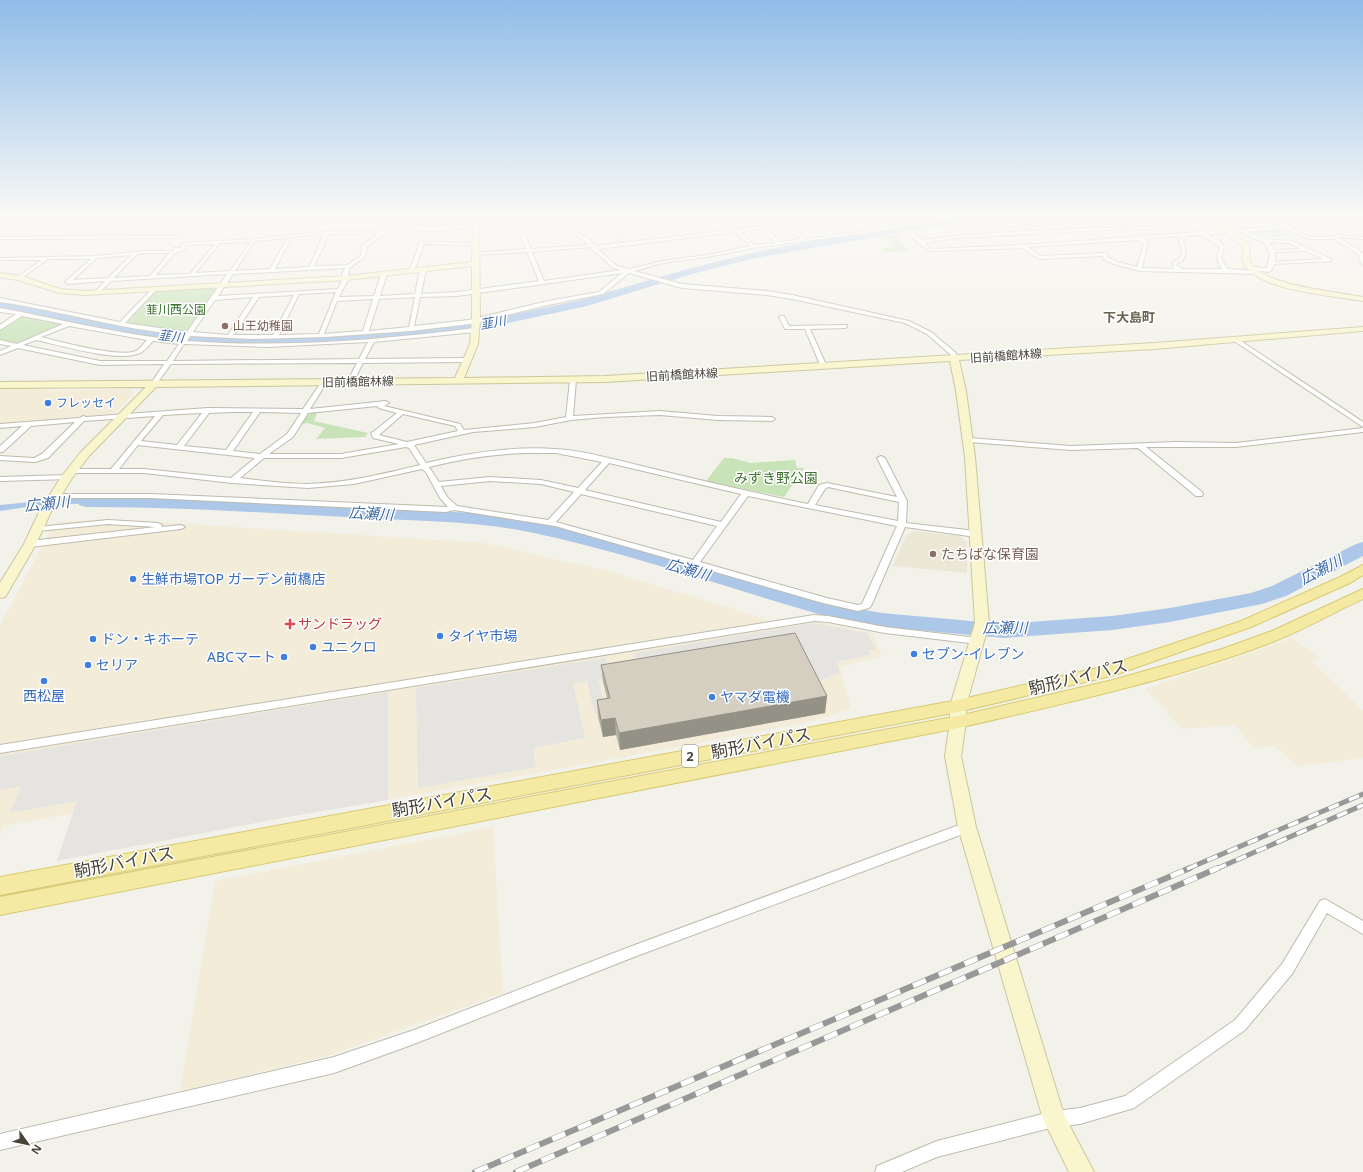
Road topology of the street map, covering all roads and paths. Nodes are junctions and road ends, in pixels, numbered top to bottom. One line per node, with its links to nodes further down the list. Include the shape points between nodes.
1 (423, 270): 34 (street)
2 (29, 271): 23 (street)
3 (81, 271): 25 (street, via 68,282)
4 (120, 271): 25 (street)
5 (158, 271): 22 (street)
6 (195, 271): 21 (street)
7 (258, 271): 18 (street)
8 (346, 271): 24 (street)
9 (411, 271): 10 (street); 19 (street)
10 (415, 271)
11 (475, 271): 30 (street)
12 (537, 271): 26 (street)
13 (629, 271): 26 (street); 45 (street, via 601,293 548,303); 63 (street, via 682,286 792,296 892,318 914,324 929,333 954,354)
14 (1212, 271): 15 (street)
15 (1226, 271): 16 (street)
16 (1255, 271): 17 (street); 38 (street, via 1272,281 1299,290)
17 (1259, 271)
18 (232, 272): 21 (street); 27 (street)
19 (384, 274): 24 (street); 36 (street)
20 (0, 275): 23 (street)
21 (191, 275): 22 (street)
22 (152, 277): 25 (street)
23 (19, 278): 31 (street, via 60,291)
24 (346, 278): 27 (street); 29 (street)
25 (111, 280): 31 (street)
26 (542, 282): 30 (street)
27 (223, 285): 28 (street); 35 (street)
28 (153, 290): 31 (street); 44 (street)
29 (340, 290): 32 (street); 37 (street)
30 (475, 291): 34 (street); 45 (street)
31 (98, 292)
32 (297, 293): 33 (street); 53 (street)
33 (257, 296): 35 (street); 52 (street)
34 (418, 296): 36 (street); 49 (street)
35 (214, 298): 56 (street)
36 (376, 298): 37 (street); 51 (street)
37 (335, 299): 54 (street)
38 (1363, 299)
39 (0, 300): 44 (street)
40 (0, 310): 41 (street)
41 (22, 313): 43 (street); 47 (street)
42 (782, 317): 48 (street, via 787,328)
43 (68, 324): 55 (street); 57 (street)
44 (122, 324): 56 (street)
45 (475, 325): 49 (street, via 470,322); 59 (street); 64 (street, via 474,344)
46 (845, 326): 48 (street)
47 (0, 328)
48 (807, 328): 67 (street)
49 (411, 329): 51 (street)
50 (1363, 330): 58 (street, 旧前橋館林線)
51 (365, 333): 54 (street)
52 (230, 336): 53 (street); 56 (street)
53 (276, 336): 54 (street)
54 (321, 336)
55 (36, 338): 57 (street, via 114,354 137,352); 61 (street)
56 (186, 338): 57 (street); 59 (street, via 280,345); 66 (street)
57 (152, 339)
58 (1236, 340): 63 (street, 旧前橋館林線); 84 (street)
59 (372, 341): 65 (street)
60 (0, 342): 61 (street)
61 (19, 345): 62 (street); 66 (street, via 100,363)
62 (0, 353)
63 (954, 359): 67 (street, 旧前橋館林線); 88 (street)
64 (468, 360): 65 (street); 69 (street)
65 (362, 361): 66 (street); 71 (street)
66 (168, 362): 73 (street)
67 (824, 367): 68 (street, 旧前橋館林線)
68 (573, 380): 69 (street, 旧前橋館林線); 81 (street)
69 (458, 381): 71 (street, 旧前橋館林線)
70 (324, 382): 71 (street, 旧前橋館林線); 73 (street, 旧前橋館林線); 77 (street)
71 (350, 382)
72 (0, 385): 73 (street, 旧前橋館林線)
73 (153, 385): 79 (street)
74 (208, 410): 75 (street); 76 (street); 92 (street)
75 (258, 410): 77 (street); 94 (street)
76 (161, 412): 79 (street); 89 (street)
77 (304, 412): 78 (street, via 383,404 381,407); 95 (street, via 290,435)
78 (401, 413): 87 (street, via 458,425); 90 (street, via 375,433 380,438)
79 (122, 415): 80 (street); 101 (street)
80 (83, 418): 83 (street); 96 (street, via 45,456 35,460)
81 (569, 418): 82 (street, via 660,413); 87 (street, via 535,425)
82 (772, 419)
83 (30, 423): 85 (street); 93 (street)
84 (1363, 425)
85 (0, 426)
86 (1363, 430): 91 (street, via 1236,445)
87 (462, 432): 90 (street)
88 (968, 440): 91 (street, via 1071,448); 116 (street)
89 (135, 443): 92 (street); 100 (street)
90 (407, 445): 95 (street, via 319,458); 99 (street, via 412,447)
91 (1140, 446): 107 (street)
92 (179, 448): 94 (street)
93 (0, 450)
94 (228, 452): 95 (street)
95 (262, 456): 103 (street)
96 (0, 458)
97 (881, 458): 109 (street)
98 (608, 460): 99 (street, via 556,451 522,451 484,453); 105 (street); 106 (street)
99 (424, 466): 103 (street, via 376,478 328,484 282,485); 104 (street)
100 (113, 471): 101 (street); 103 (street, via 144,471)
101 (69, 474): 102 (street); 108 (street)
102 (0, 479)
103 (232, 481)
104 (438, 484): 105 (street, via 478,479 514,479); 111 (street, via 444,498)
105 (578, 490): 112 (street); 113 (street)
106 (746, 493): 110 (street); 113 (street)
107 (1199, 494)
108 (55, 497): 111 (street, via 151,496 381,508); 115 (street)
109 (902, 500): 110 (street, via 827,486 822,487); 114 (street)
110 (810, 507): 114 (street)
111 (454, 508): 112 (street)
112 (550, 522): 118 (street)
113 (722, 525): 118 (street)
114 (902, 526): 116 (street); 118 (street, via 863,608)
115 (38, 529): 117 (street); 117 (street, via 108,522 181,527)
116 (976, 534): 122 (street)
117 (30, 544): 121 (street)
118 (695, 563)
119 (1363, 569): 123 (main road, 駒形バイパス / 2, via 1345,580 1246,624 1109,671)
120 (1363, 593): 123 (main road, 駒形バイパス / 2, via 1266,639 1195,663 1116,685)
121 (0, 594)
122 (980, 633): 123 (street); 124 (street, via 877,629 814,618)
123 (958, 714): 126 (main road, 駒形バイパス / 2); 127 (street, via 953,756); 129 (main road, 駒形バイパス / 2)
124 (0, 749)
125 (436, 812): 126 (main road, via 398,819)
126 (359, 818): 128 (main road, 駒形バイパス / 2)
127 (967, 827): 131 (street); 132 (street, via 632,952 414,1038 334,1065)
128 (0, 886)
129 (0, 906)
130 (1363, 928): 131 (street, via 1325,905 1287,969 1240,1025 1129,1103 1080,1116)
131 (1054, 1119): 133 (street, via 937,1150); 134 (street)
132 (0, 1142)
133 (883, 1172)
134 (1082, 1172)

